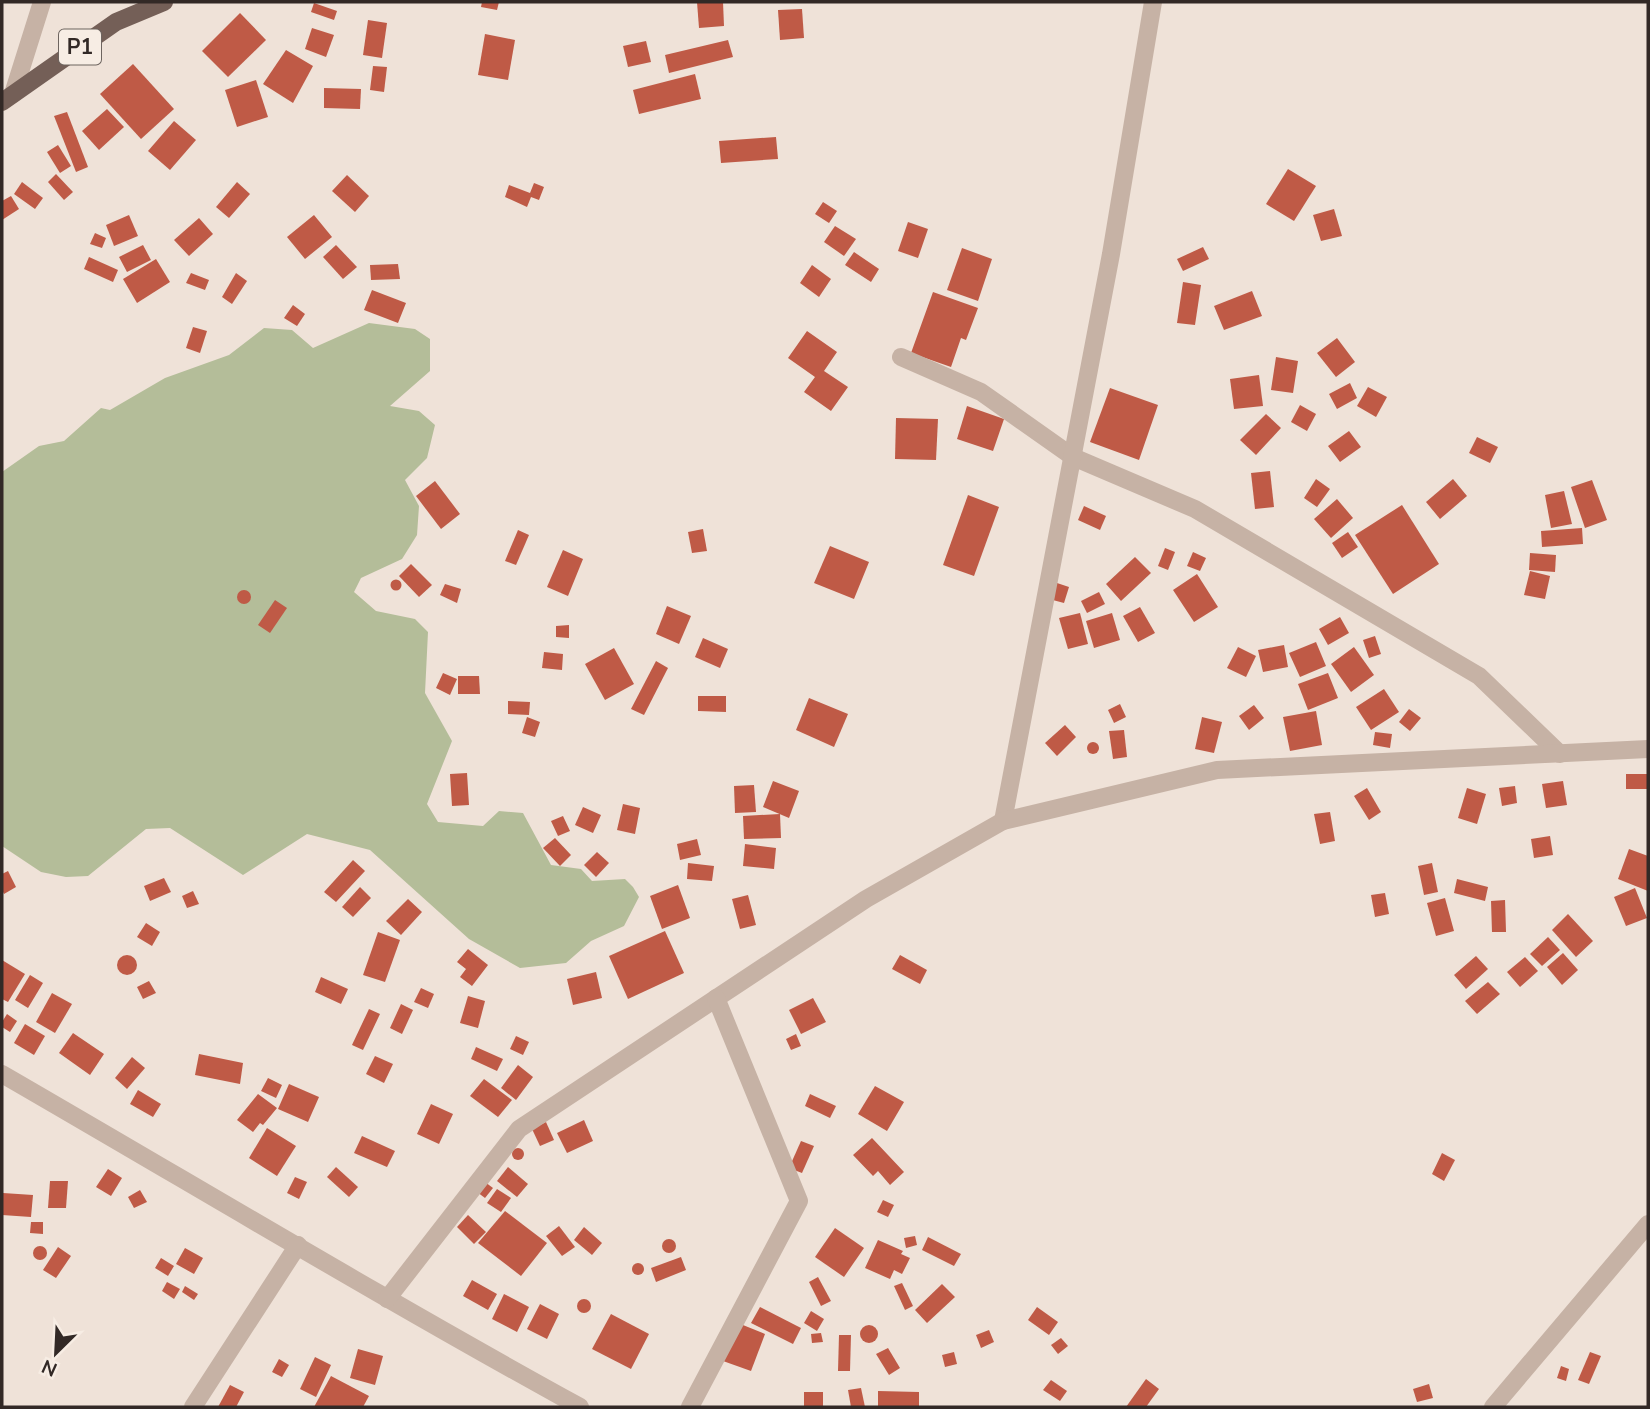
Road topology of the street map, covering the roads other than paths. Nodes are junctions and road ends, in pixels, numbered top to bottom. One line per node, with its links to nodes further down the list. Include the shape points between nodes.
1 (42, 2): 4 (street)
2 (164, 2): 4 (main road, P1, via 116,22)
3 (1153, 2): 6 (street)
4 (8, 98)
5 (901, 357): 6 (street, via 981,392)
6 (1073, 457): 8 (street, via 1195,509 1479,676); 9 (street)
7 (1648, 750): 8 (street)
8 (1560, 754): 9 (street, via 1217,770)
9 (1003, 821): 10 (street, via 866,899)
10 (716, 998): 14 (street, via 519,1129); 17 (street, via 799,1201)
11 (2, 1074): 13 (street)
12 (1648, 1224): 18 (street)
13 (298, 1245): 14 (street); 15 (street)
14 (387, 1299): 16 (street)
15 (192, 1407)
16 (579, 1407)
17 (690, 1407)
18 (1493, 1407)

